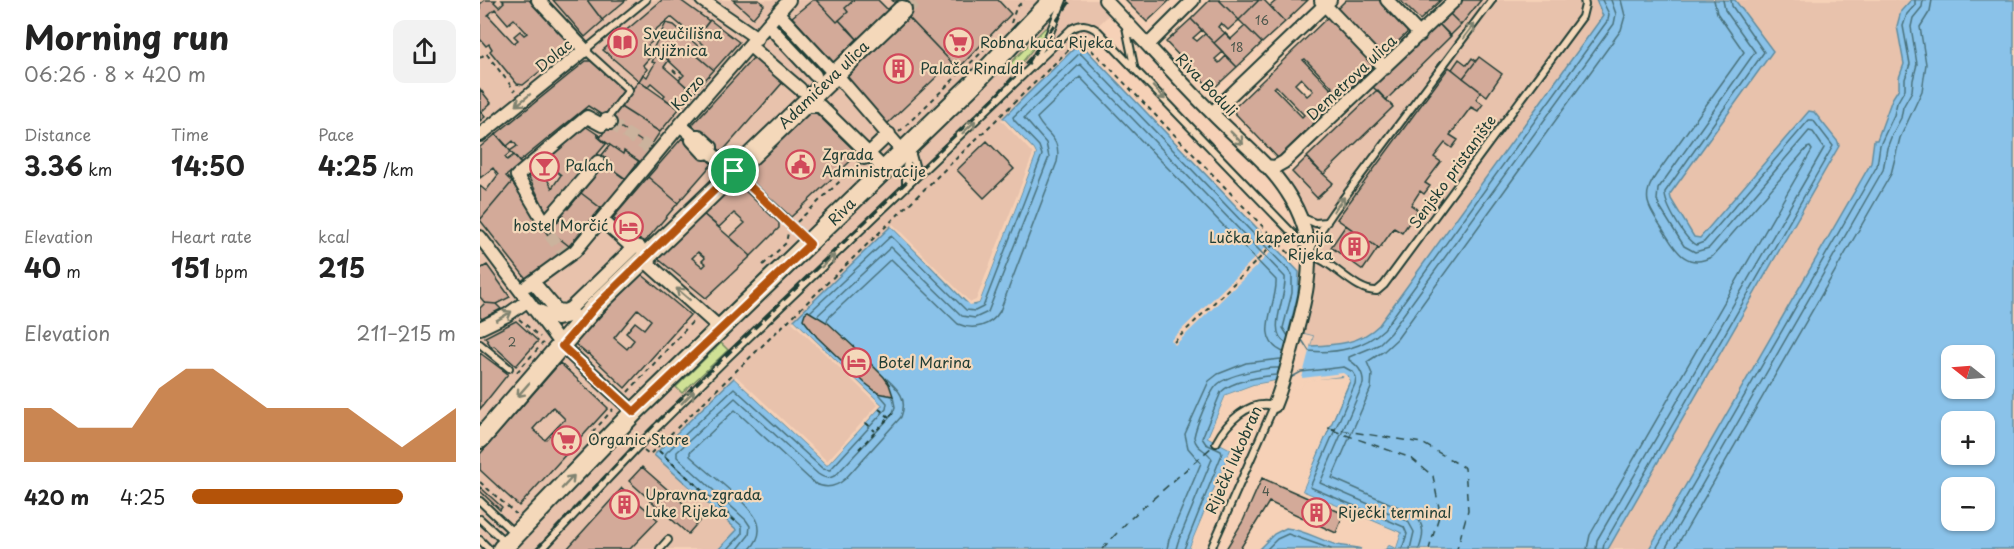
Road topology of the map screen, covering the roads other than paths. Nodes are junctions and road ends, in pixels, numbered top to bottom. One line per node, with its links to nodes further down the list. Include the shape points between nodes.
1 (538, 0): 21 (street)
2 (646, 0): 21 (lane, Dolac)
3 (702, 0): 19 (street)
4 (789, 0): 15 (street, Korzo)
5 (1053, 0): 32 (main road, Riva)
6 (1063, 0): 26 (lane, via 1049,35)
7 (1105, 0): 16 (street, Riva Boduli)
8 (1193, 0): 20 (street)
9 (1387, 0): 18 (street)
10 (1455, 0): 18 (street, Demetrova ulica)
11 (1492, 0): 45 (lane, one-way to 11)
12 (1584, 0): 48 (lane, Senjsko pristanište, via 1582,17 1384,285 1377,291 1363,288)
13 (1325, 2): 23 (street); 28 (street)
14 (902, 10): 39 (main road, Adamićeva ulica)
15 (778, 13): 17 (street, Korzo); 24 (street)
16 (1124, 20): 20 (street, Riva Boduli); 22 (lane)
17 (768, 25): 19 (street, Korzo); 25 (street)
18 (1420, 35): 23 (street, Demetrova ulica)
19 (754, 42): 27 (street); 30 (street, Korzo)
20 (1148, 45): 28 (street, Riva Boduli)
21 (585, 50): 29 (lane, via 629,90); 31 (street, Dolac, one-way to 31)
22 (1134, 67): 26 (lane, via 1098,31 1083,24 1071,29); 48 (lane, one-way to 48)
23 (1385, 68): 36 (street, Demetrova ulica)
24 (833, 69): 25 (street); 34 (street, via 893,138)
25 (815, 75): 27 (street)
26 (1024, 75): 40 (lane, one-way to 26)
27 (801, 95): 34 (street, via 820,106)
28 (1212, 113): 38 (street, Riva Boduli, one-way to 38)
29 (608, 122): 35 (street, via 602,125 587,117 517,176 547,229)
30 (687, 131): 33 (street, via 711,147); 44 (street, Korzo, via 653,151)
31 (480, 135)
32 (915, 144): 40 (lane); 41 (lane, via 906,167); 47 (main road, Riva)
33 (713, 155)
34 (866, 157): 37 (street)
35 (598, 162)
36 (1284, 162): 38 (street, via 1275,167); 42 (street, Riva Boduli)
37 (878, 163)
38 (1265, 166): 42 (street, Riva Boduli)
39 (734, 171): 47 (lane); 49 (main road, Adamićeva ulica)
40 (915, 179): 41 (lane)
41 (906, 188): 68 (lane, one-way to 41, via 646,438)
42 (1286, 189): 43 (street, Riva Boduli)
43 (1301, 216): 45 (lane, via 1315,223); 48 (street, Riva Boduli)
44 (604, 217): 49 (street); 49 (street, Korzo, via 575,251 530,284 559,313 571,308)
45 (1327, 222): 48 (lane)
46 (480, 237): 50 (street)
47 (810, 244): 53 (main road, Riva)
48 (1308, 251): 54 (street, Riva Boduli, via 1308,285)
49 (639, 252): 51 (main road, Adamićeva ulica); 53 (street, one-way to 49)
50 (527, 301): 51 (street, via 543,314 560,319); 52 (street, one-way to 50); 55 (street)
51 (596, 306): 55 (main road, Adamićeva ulica)
52 (480, 328)
53 (721, 329): 59 (main road, Riva)
54 (1296, 332): 58 (street, Riječki lukobran)
55 (553, 343): 59 (street); 60 (main road, Adamićeva ulica, one-way to 60)
56 (480, 344): 57 (lane)
57 (509, 368)
58 (1274, 406): 61 (lane, via 1262,405 1242,412 1227,424); 70 (lane, Riječki lukobran)
59 (634, 412): 64 (main road, Riva, one-way to 59)
60 (480, 439)
61 (1216, 443)
62 (480, 501): 64 (lane)
63 (480, 519): 64 (lane)
64 (515, 534)
65 (480, 540): 67 (lane)
66 (669, 540): 69 (lane)
67 (489, 549)
68 (542, 549)
69 (660, 549)
70 (1211, 549)

